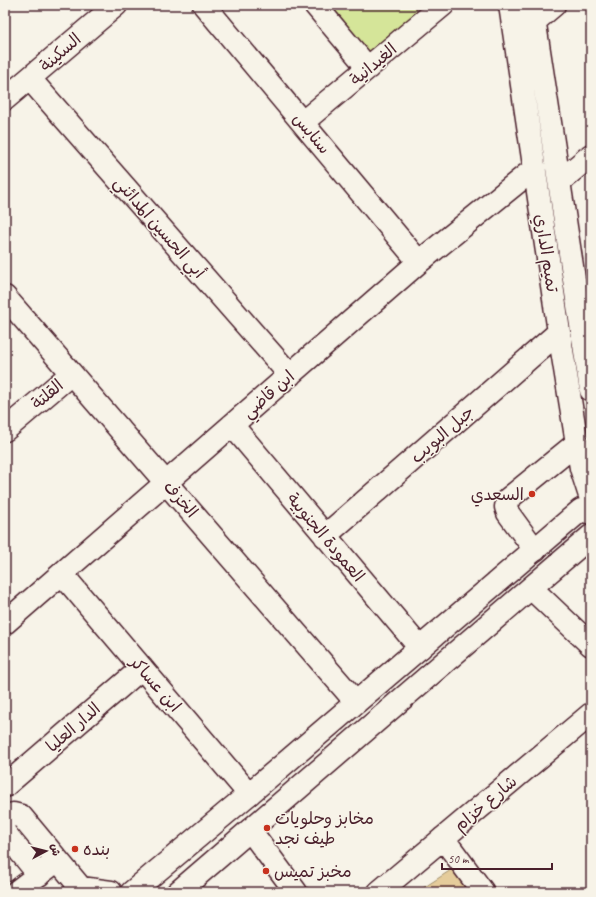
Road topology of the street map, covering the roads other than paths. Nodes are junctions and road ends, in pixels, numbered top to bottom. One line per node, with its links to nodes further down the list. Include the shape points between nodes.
1 (116, 5): 9 (street, السكينة)
2 (204, 5): 11 (street, سنابس)
3 (316, 5): 8 (street)
4 (510, 5): 13 (street, تميم الداري)
5 (554, 5): 7 (street)
6 (433, 9): 8 (street, الغيدانية)
7 (533, 13): 14 (street, تميم الداري)
8 (368, 68): 11 (street, الغيدانية)
9 (30, 79): 10 (street, السكينة); 20 (street, أبي الحسين المدائني)
10 (5, 99)
11 (303, 122): 15 (street, سنابس)
12 (591, 154): 14 (street)
13 (535, 168): 15 (street, ابن قاضي); 17 (street, تميم الداري)
14 (559, 182): 18 (street, تميم الداري)
15 (419, 262): 20 (street, ابن قاضي)
16 (5, 297): 19 (street, الخزف)
17 (559, 332): 24 (street, تميم الداري); 28 (street, جبل البويب)
18 (587, 332): 21 (street, تميم الداري)
19 (71, 374): 23 (street, القلتة); 25 (street, الخزف)
20 (290, 375): 22 (street, ابن قاضي)
21 (591, 390)
22 (232, 425): 25 (street, ابن قاضي); 28 (street, العمودة الجنوبية)
23 (5, 430)
24 (577, 443): 26 (street, تميم الداري, via 581,468); 30 (street, via 508,499 508,514)
25 (167, 482): 31 (street, ابن قاضي); 37 (street, الخزف)
26 (591, 499)
27 (591, 514): 30 (street, via 582,510)
28 (325, 536): 35 (street, العمودة الجنوبية)
29 (591, 536): 32 (street)
30 (535, 550): 35 (street)
31 (62, 574): 33 (street, ابن قاضي); 36 (street, ابن عساكر)
32 (531, 588): 34 (street); 42 (street)
33 (5, 624)
34 (591, 645)
35 (420, 648): 37 (street)
36 (142, 668): 39 (street, الدار العليا); 40 (street, ابن عساكر)
37 (356, 702): 40 (street)
38 (591, 714): 44 (street, شارع خزام)
39 (5, 786)
40 (249, 794): 50 (street)
41 (5, 820): 45 (street, via 13,814 21,816)
42 (250, 830): 51 (street); 52 (street)
43 (5, 832): 46 (street)
44 (443, 838): 53 (street, شارع خزام); 54 (street)
45 (57, 860): 46 (street); 47 (street)
46 (39, 875): 48 (street)
47 (78, 890): 49 (street)
48 (16, 892)
49 (111, 892)
50 (132, 892)
51 (178, 892)
52 (296, 892)
53 (379, 892)
54 (483, 892)

